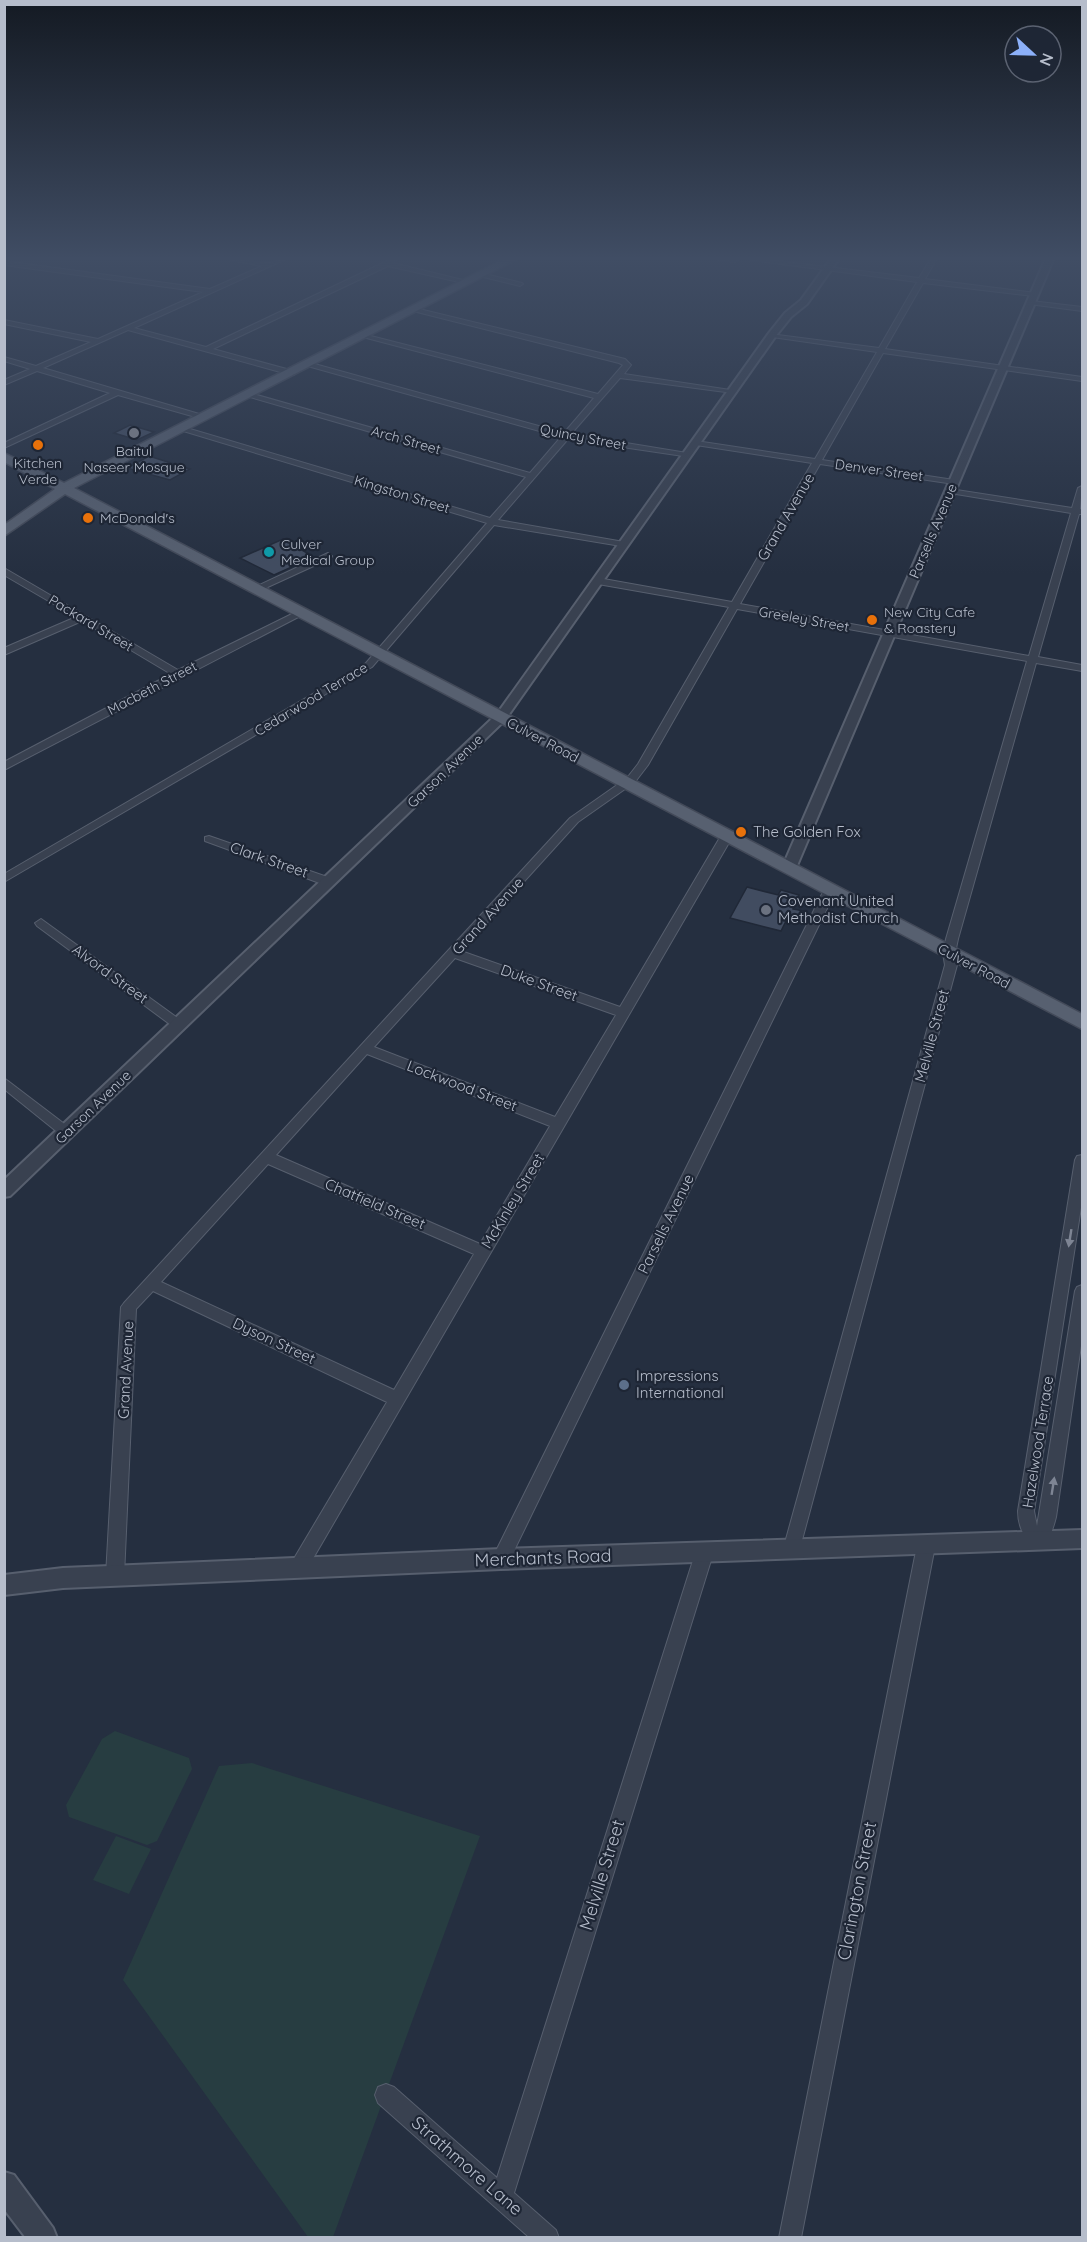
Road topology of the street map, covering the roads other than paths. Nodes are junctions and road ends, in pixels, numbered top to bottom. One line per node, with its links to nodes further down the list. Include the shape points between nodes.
1 (25, 365): 11 (street)
2 (46, 365): 11 (street)
3 (260, 365): 13 (street)
4 (308, 365): 13 (main road); 23 (street, Quincy Street)
5 (472, 365): 20 (street)
6 (626, 365): 14 (street, Cedarwood Terrace)
7 (751, 365): 17 (street, Garson Avenue)
8 (874, 365): 28 (street, Grand Avenue)
9 (981, 365): 12 (street)
10 (1005, 365): 12 (street, Parsells Avenue)
11 (38, 368): 16 (street); 18 (street)
12 (1004, 368): 15 (street); 30 (street, Parsells Avenue)
13 (291, 373): 19 (main road)
14 (618, 375): 17 (street); 20 (street, Cedarwood Terrace)
15 (1083, 379)
16 (4, 383)
17 (733, 391): 24 (street, Garson Avenue)
18 (116, 393): 21 (street); 25 (street)
19 (247, 395): 21 (main road); 29 (street, Arch Street)
20 (599, 398): 23 (street, Cedarwood Terrace)
21 (203, 418): 22 (main road)
22 (183, 428): 31 (main road); 34 (street, Kingston Street)
23 (566, 436): 26 (street, Quincy Street); 29 (street, Cedarwood Terrace)
24 (696, 443): 26 (street, Garson Avenue); 28 (street, Denver Street)
25 (4, 446)
26 (687, 456): 36 (street, Garson Avenue)
27 (4, 457): 31 (main road, Culver Road)
28 (818, 462): 30 (street, Denver Street); 41 (street, Grand Avenue)
29 (531, 476): 34 (street, Cedarwood Terrace)
30 (952, 487): 33 (street, Denver Street); 44 (street, Parsells Avenue)
31 (65, 488): 35 (main road); 40 (main road, Culver Road)
32 (1083, 488): 33 (street, Melville Street)
33 (1079, 511): 47 (street, Melville Street)
34 (493, 522): 36 (street, Kingston Street); 46 (street, Cedarwood Terrace)
35 (4, 532)
36 (624, 545): 39 (street, Garson Avenue)
37 (328, 556): 40 (street)
38 (4, 571): 43 (street, Packard Street)
39 (598, 582): 41 (street, Greeley Street); 50 (street, Garson Avenue)
40 (256, 589): 42 (main road, Culver Road)
41 (734, 607): 44 (street, Greeley Street); 52 (street, Grand Avenue, via 643,765)
42 (301, 613): 46 (main road, Culver Road); 49 (street, Macbeth Street)
43 (82, 618): 45 (street); 49 (street, Packard Street)
44 (889, 635): 47 (street, Greeley Street); 55 (street, Parsells Avenue)
45 (4, 652)
46 (380, 654): 50 (main road, Culver Road); 56 (street, Cedarwood Terrace, via 363,670)
47 (1033, 659): 48 (street, Greeley Street); 60 (street, Melville Street)
48 (1083, 668)
49 (178, 674): 51 (street, Macbeth Street)
50 (501, 717): 52 (main road, Culver Road); 57 (street, Garson Avenue)
51 (4, 766)
52 (626, 783): 53 (main road, Culver Road); 61 (street, Grand Avenue, via 574,820)
53 (728, 834): 55 (main road, Culver Road); 62 (street, McKinley Street)
54 (209, 839): 57 (street, Clark Street)
55 (789, 868): 58 (main road, Culver Road)
56 (4, 879)
57 (329, 882): 64 (street, Garson Avenue)
58 (830, 890): 60 (main road, Culver Road); 81 (street, Parsells Avenue)
59 (41, 923): 64 (street, Alvord Street)
60 (949, 952): 63 (main road, Culver Road); 79 (street, Melville Street, via 951,965)
61 (454, 953): 62 (street, Duke Street); 65 (street, Grand Avenue)
62 (624, 1013): 67 (street, McKinley Street)
63 (1083, 1022)
64 (179, 1025): 68 (street, Garson Avenue)
65 (366, 1049): 67 (street, Lockwood Street); 69 (street, Grand Avenue)
66 (4, 1082): 68 (street)
67 (558, 1124): 72 (street, McKinley Street)
68 (66, 1132): 71 (street, Garson Avenue)
69 (266, 1157): 72 (street, Chatfield Street); 73 (street, Grand Avenue)
70 (1083, 1160): 77 (street, Hazelwood Terrace, one-way to 77, via 1026,1511 1026,1523)
71 (4, 1191)
72 (483, 1251): 75 (street, McKinley Street)
73 (150, 1282): 75 (street, Dyson Street); 83 (street, Grand Avenue, via 129,1307)
74 (1083, 1291): 77 (street, Hazelwood Terrace, one-way to 74, via 1048,1517)
75 (397, 1399): 82 (street, McKinley Street)
76 (1083, 1539): 77 (street, Merchants Road)
77 (1036, 1541): 78 (street, Merchants Road)
78 (926, 1546): 79 (street, Merchants Road); 90 (street, Clarington Street)
79 (792, 1550): 80 (street, Merchants Road)
80 (704, 1554): 81 (street, Merchants Road); 87 (street, Melville Street)
81 (501, 1559): 82 (street, Merchants Road)
82 (298, 1568): 83 (street, Merchants Road)
83 (115, 1576): 84 (street, Merchants Road)
84 (4, 1585)
85 (386, 2095): 87 (street, Strathmore Lane)
86 (4, 2185): 88 (street)
87 (502, 2196): 89 (street, Strathmore Lane)
88 (43, 2238)
89 (548, 2238)
90 (790, 2238)

